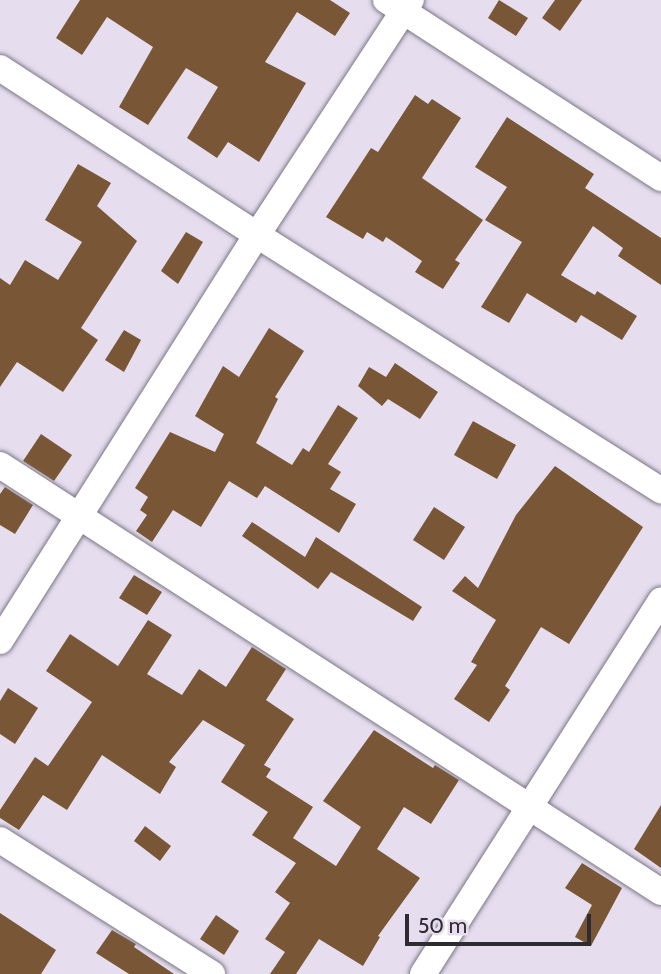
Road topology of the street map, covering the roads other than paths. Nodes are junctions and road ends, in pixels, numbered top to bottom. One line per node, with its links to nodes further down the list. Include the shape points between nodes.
1 (400, 4): 3 (street); 4 (street)
2 (0, 68): 4 (street)
3 (661, 178)
4 (257, 236): 6 (street); 7 (street)
5 (0, 466): 7 (street)
6 (661, 491)
7 (82, 516): 9 (street); 10 (street)
8 (661, 600): 10 (street)
9 (0, 641)
10 (528, 806): 12 (street); 14 (street)
11 (0, 840): 13 (street)
12 (661, 892)
13 (212, 974)
14 (423, 974)

